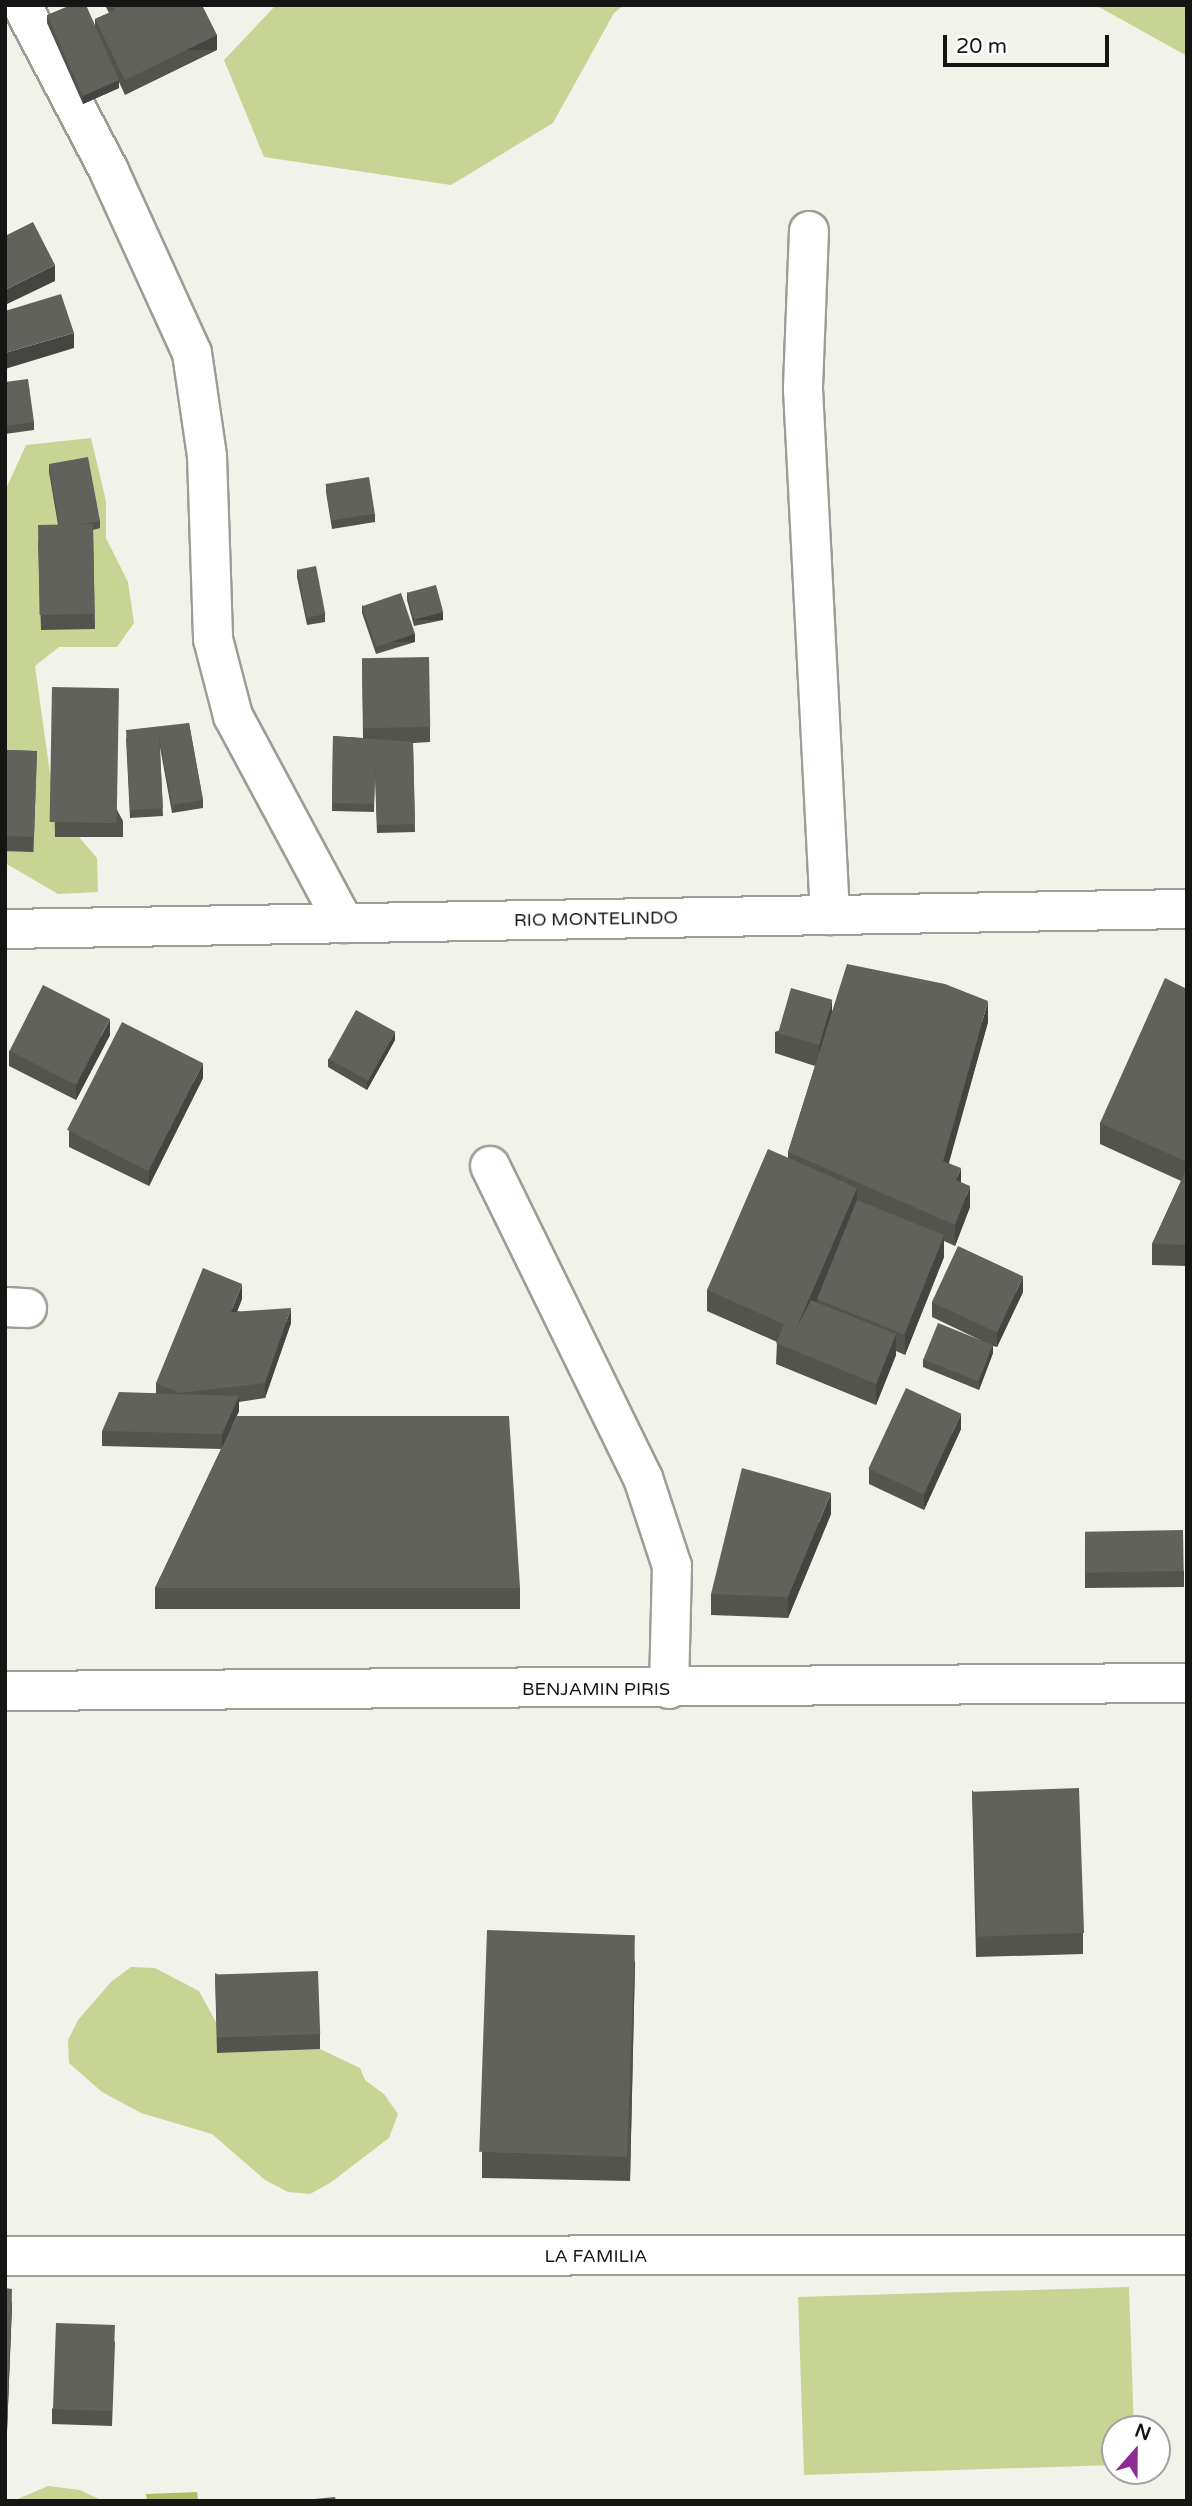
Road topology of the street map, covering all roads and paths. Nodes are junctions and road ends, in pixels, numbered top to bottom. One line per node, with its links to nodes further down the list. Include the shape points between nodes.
1 (22, 5): 5 (street, via 109,172 192,353 207,456 213,639 233,716)
2 (809, 231): 4 (street, via 803,389)
3 (1187, 909): 4 (street, RIO MONTELINDO)
4 (830, 915): 5 (street, RIO MONTELINDO)
5 (345, 923): 6 (street, RIO MONTELINDO)
6 (5, 929)
7 (490, 1166): 9 (street, via 643,1478 672,1566)
8 (1187, 1683): 9 (street, BENJAMIN PIRIS)
9 (669, 1689): 10 (street, BENJAMIN PIRIS)
10 (5, 1691)
11 (1187, 2255): 12 (street, LA FAMILIA)
12 (5, 2256)

